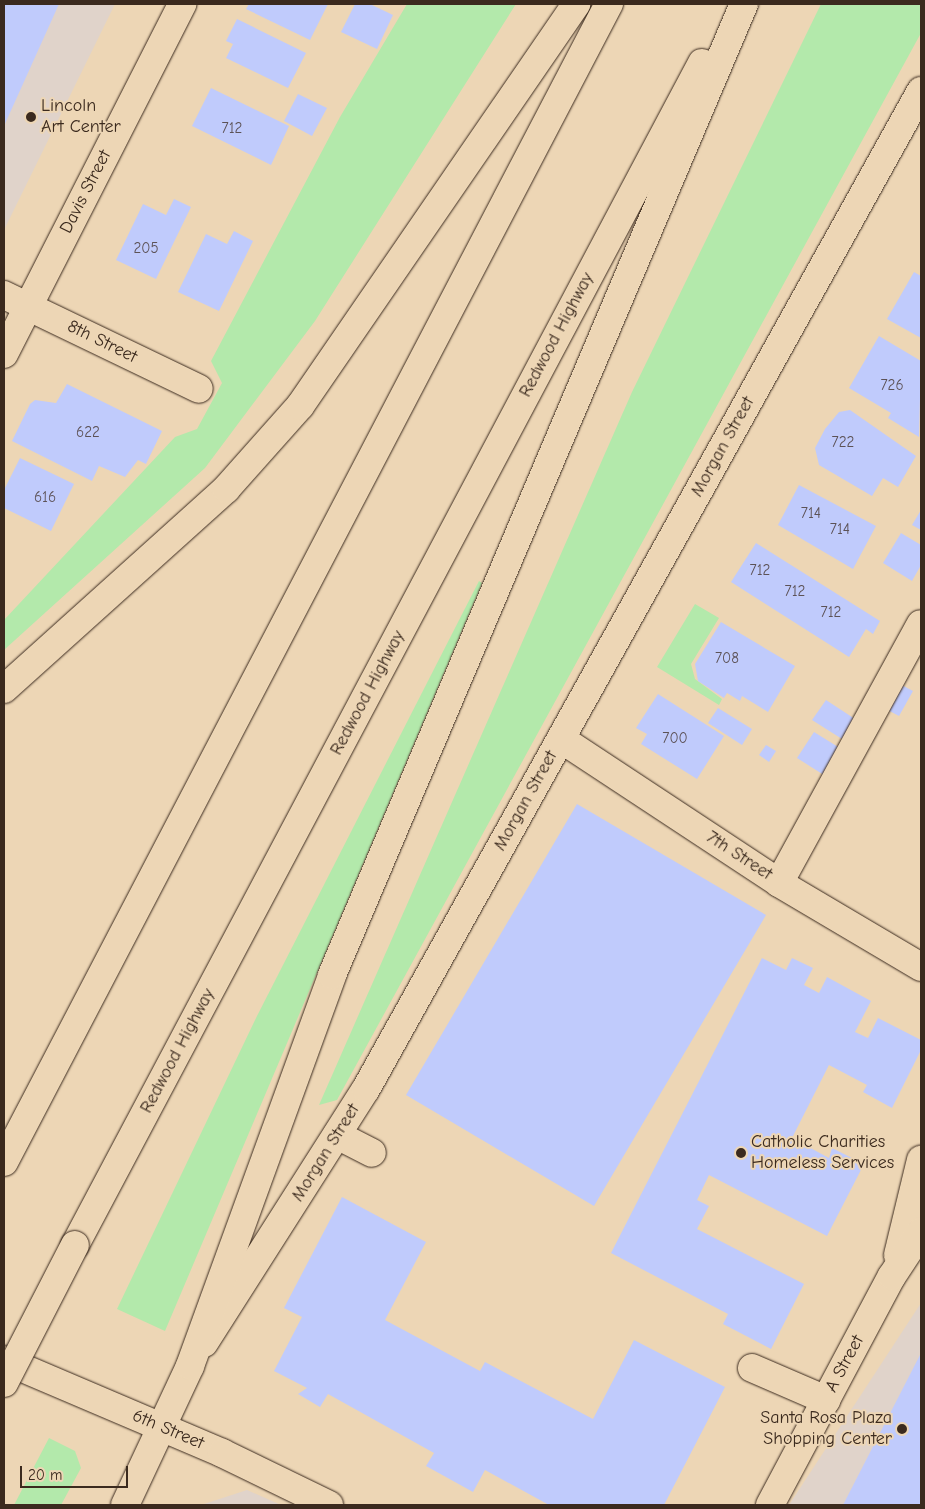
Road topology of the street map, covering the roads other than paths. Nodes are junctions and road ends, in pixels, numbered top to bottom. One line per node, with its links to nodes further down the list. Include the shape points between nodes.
1 (182, 4): 8 (main road, Davis Street)
2 (576, 4): 12 (main road, via 300,406 226,489)
3 (609, 4): 19 (main road)
4 (733, 4): 25 (main road, Redwood Highway, bridge)
5 (744, 4): 23 (main road, via 332,975)
6 (921, 92): 13 (main road, Morgan Street)
7 (4, 295): 8 (main road, 8th Street)
8 (28, 307): 9 (main road, Davis Street); 10 (main road, 8th Street)
9 (4, 354)
10 (199, 389)
11 (921, 624): 14 (main road)
12 (4, 689)
13 (561, 739): 14 (main road, 7th Street); 16 (main road, Morgan Street)
14 (779, 883): 15 (main road, 7th Street)
15 (921, 967)
16 (337, 1135): 17 (main road); 23 (main road, Morgan Street)
17 (372, 1154)
18 (921, 1160): 21 (main road, A Street)
19 (4, 1162)
20 (921, 1232): 21 (main road, A Street)
21 (892, 1276): 26 (main road, A Street)
22 (4, 1360): 27 (main road, 6th Street)
23 (190, 1366): 27 (main road, Morgan Street)
24 (752, 1368): 26 (main road)
25 (4, 1383)
26 (826, 1400): 30 (main road, A Street)
27 (163, 1429): 28 (main road, Morgan Street); 29 (main road, 6th Street)
28 (124, 1505)
29 (329, 1505)
30 (770, 1505)

